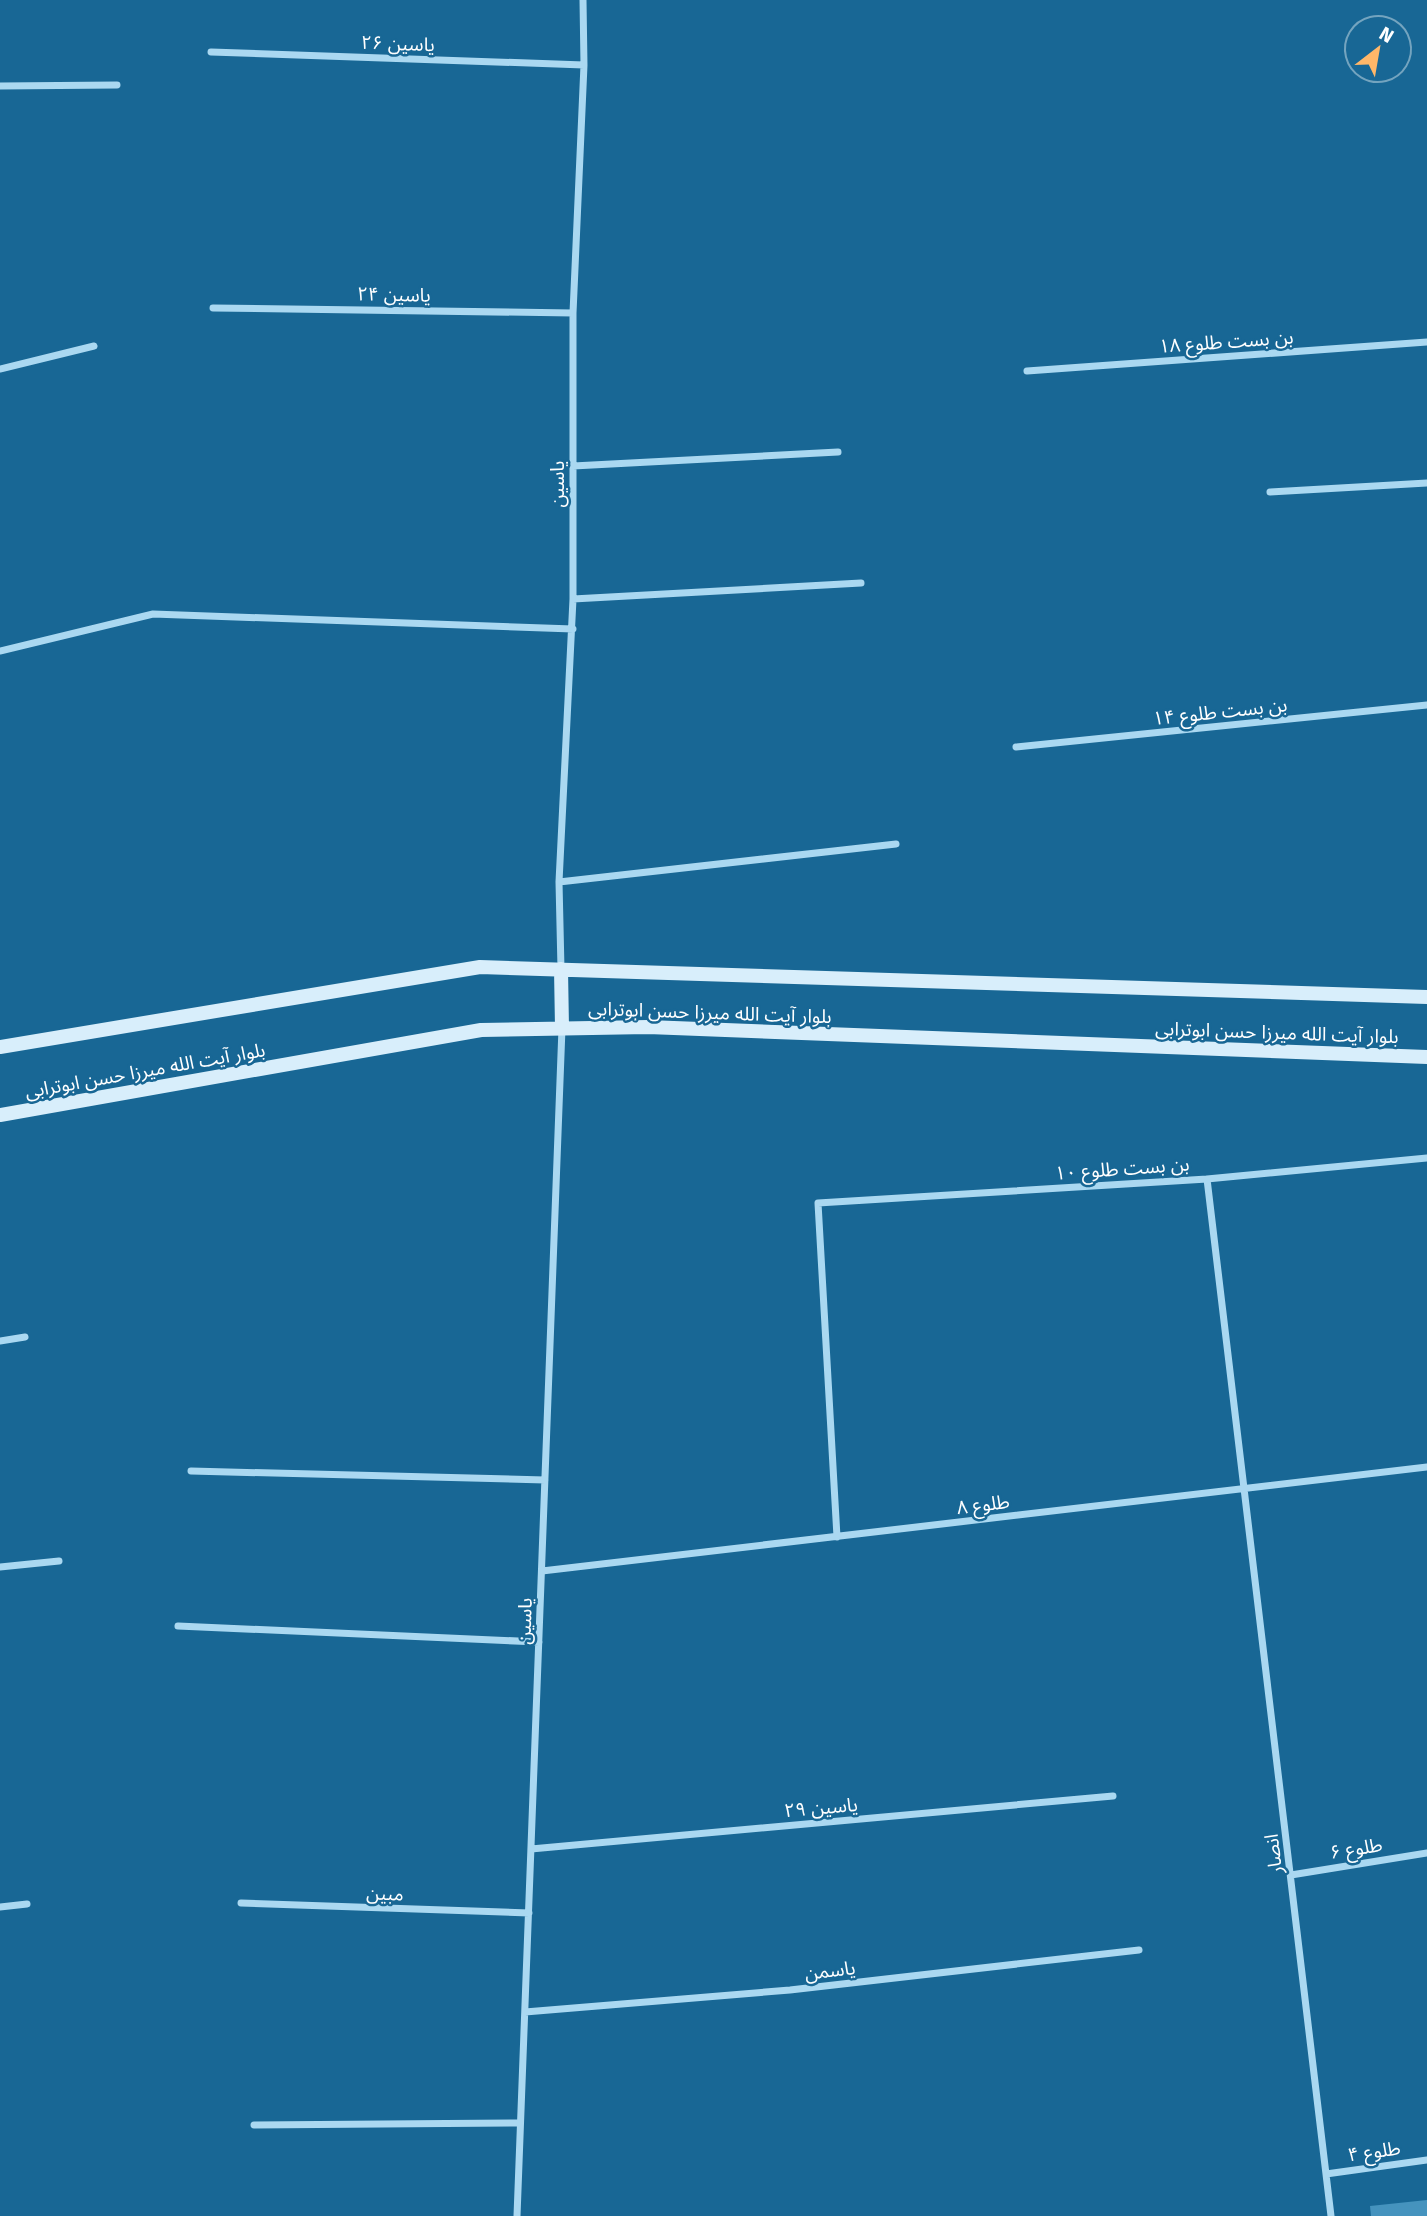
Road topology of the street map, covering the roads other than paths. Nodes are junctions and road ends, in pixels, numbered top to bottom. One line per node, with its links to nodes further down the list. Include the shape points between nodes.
1 (583, 0): 3 (street, یاسین)
2 (211, 52): 3 (street, یاسین ۲۶)
3 (584, 65): 7 (street, یاسین)
4 (117, 85): 5 (street)
5 (0, 86)
6 (213, 307): 7 (street, یاسین ۲۴)
7 (573, 313): 13 (street, یاسین)
8 (1427, 342): 11 (street, بن بست طلوع ۱۸)
9 (94, 346): 10 (street)
10 (0, 369)
11 (1027, 371)
12 (838, 452): 13 (street)
13 (572, 466): 17 (street, یاسین)
14 (1427, 483): 15 (street)
15 (1270, 492)
16 (861, 583): 17 (street)
17 (573, 599): 18 (street, یاسین)
18 (573, 629): 19 (street, via 153,614); 23 (street, یاسین)
19 (0, 651)
20 (1427, 705): 21 (street, بن بست طلوع ۱۴)
21 (1016, 747)
22 (896, 844): 23 (street)
23 (559, 882): 24 (street, یاسین)
24 (561, 969): 25 (main road, بلوار آیت الله میرزا حسن ابوترابی); 26 (main road); 27 (main road, بلوار آیت الله میرزا حسن ابوترابی, via 480,967)
25 (1427, 997)
26 (562, 1028): 28 (main road, بلوار آیت الله میرزا حسن ابوترابی, via 648,1027); 29 (main road, بلوار آیت الله میرزا حسن ابوترابی, via 481,1030); 36 (street, یاسین)
27 (0, 1047)
28 (1427, 1057)
29 (0, 1115)
30 (1427, 1158): 31 (street, بن بست طلوع ۱۰)
31 (1207, 1179): 37 (street, انصار); 38 (street, بن بست طلوع ۱۰, via 818,1203)
32 (25, 1337): 33 (street)
33 (0, 1341)
34 (1427, 1467): 37 (street, طلوع ۸)
35 (191, 1471): 36 (street)
36 (545, 1480): 41 (street, یاسین)
37 (1246, 1489): 38 (street, طلوع ۸); 47 (street, انصار)
38 (837, 1537): 41 (street, طلوع ۸)
39 (60, 1561): 40 (street)
40 (0, 1567)
41 (542, 1571): 43 (street, یاسین)
42 (178, 1626): 43 (street)
43 (539, 1642): 45 (street, یاسین)
44 (1113, 1796): 45 (street, یاسین ۲۹)
45 (531, 1849): 51 (street, یاسین)
46 (1427, 1853): 47 (street, طلوع ۶)
47 (1291, 1875): 57 (street, انصار)
48 (241, 1903): 51 (street, مبین)
49 (27, 1904): 50 (street)
50 (0, 1907)
51 (528, 1913): 53 (street, یاسین)
52 (1139, 1950): 53 (street, یاسمن, via 790,1990)
53 (525, 2012): 54 (street, یاسین)
54 (520, 2123): 55 (street); 58 (street, یاسین)
55 (254, 2126)
56 (1427, 2160): 57 (street, طلوع ۴)
57 (1326, 2174): 59 (street, انصار)
58 (517, 2216)
59 (1331, 2216)

